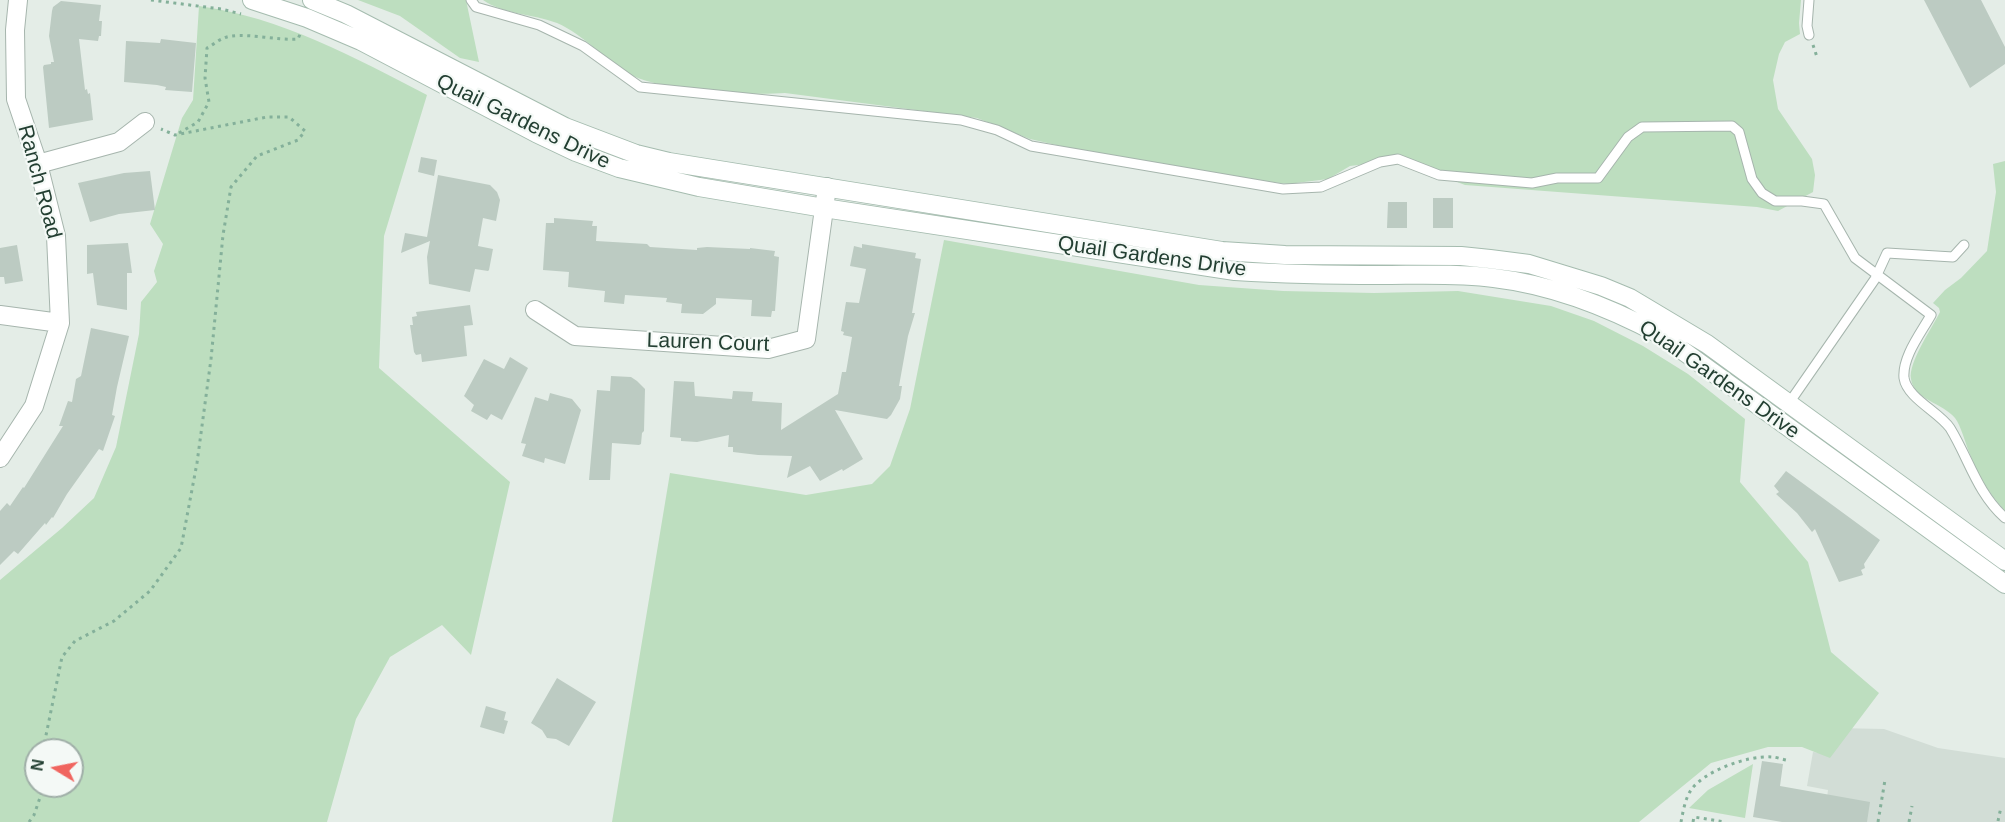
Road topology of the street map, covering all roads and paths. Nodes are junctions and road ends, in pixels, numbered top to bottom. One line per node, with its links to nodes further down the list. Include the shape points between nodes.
1 (18, 0): 9 (main road, Ranch Road, via 16,99)
2 (252, 0): 11 (main road, Quail Gardens Drive, via 361,41 586,156 656,178)
3 (312, 0): 10 (main road, Quail Gardens Drive, via 605,144 669,162)
4 (471, 0): 13 (lane, via 476,7 539,25 584,46 640,87 961,120 997,130 1031,146 1282,189 1321,187 1380,162 1398,159 1439,175 1532,183 1557,178 1598,178 1628,137 1642,127 1732,126 1739,132 1752,179 1762,193 1775,201 1824,204 1855,258)
5 (1809, 0): 7 (lane)
6 (303, 27): 23 (path, via 298,39 226,36 207,48 205,78 209,102 198,122 175,135 267,117 289,117 305,131 298,140 257,156 231,187 197,463 181,548 150,591 114,621 75,641 62,657)
7 (1809, 35)
8 (145, 122): 9 (main road, via 119,142)
9 (38, 164): 16 (main road, Ranch Road, via 56,236)
10 (827, 187): 11 (main road, Lauren Court); 17 (main road, Quail Gardens Drive, via 1222,250 1285,255 1461,256 1529,264 1630,298 1707,344)
11 (824, 208): 14 (main road, Lauren Court, via 806,339 768,349 575,336); 18 (main road, Quail Gardens Drive, via 1235,271 1456,275 1526,283 1567,293 1661,335)
12 (1964, 245): 13 (lane, via 1953,257 1887,254)
13 (1877, 275): 17 (lane); 20 (lane, via 1931,315 1908,357 1904,378 1908,389 1949,427 1983,494)
14 (536, 310)
15 (0, 315): 16 (main road)
16 (60, 323): 19 (main road, Ranch Road, via 34,406)
17 (1790, 402): 18 (lane); 21 (main road, Quail Gardens Drive)
18 (1777, 420): 22 (main road, Quail Gardens Drive)
19 (0, 458)
20 (2005, 518)
21 (2005, 561)
22 (2005, 584)
23 (45, 738)
24 (1786, 760): 31 (path, via 1771,756 1750,759 1702,778 1690,791)
25 (1884, 780): 34 (path)
26 (40, 798): 30 (path)
27 (1912, 806): 35 (path)
28 (2001, 807): 29 (path)
29 (1998, 821)
30 (29, 822)
31 (1682, 822)
32 (1694, 822): 33 (path, via 1694,817)
33 (1725, 822)
34 (1878, 822)
35 (1909, 822)

